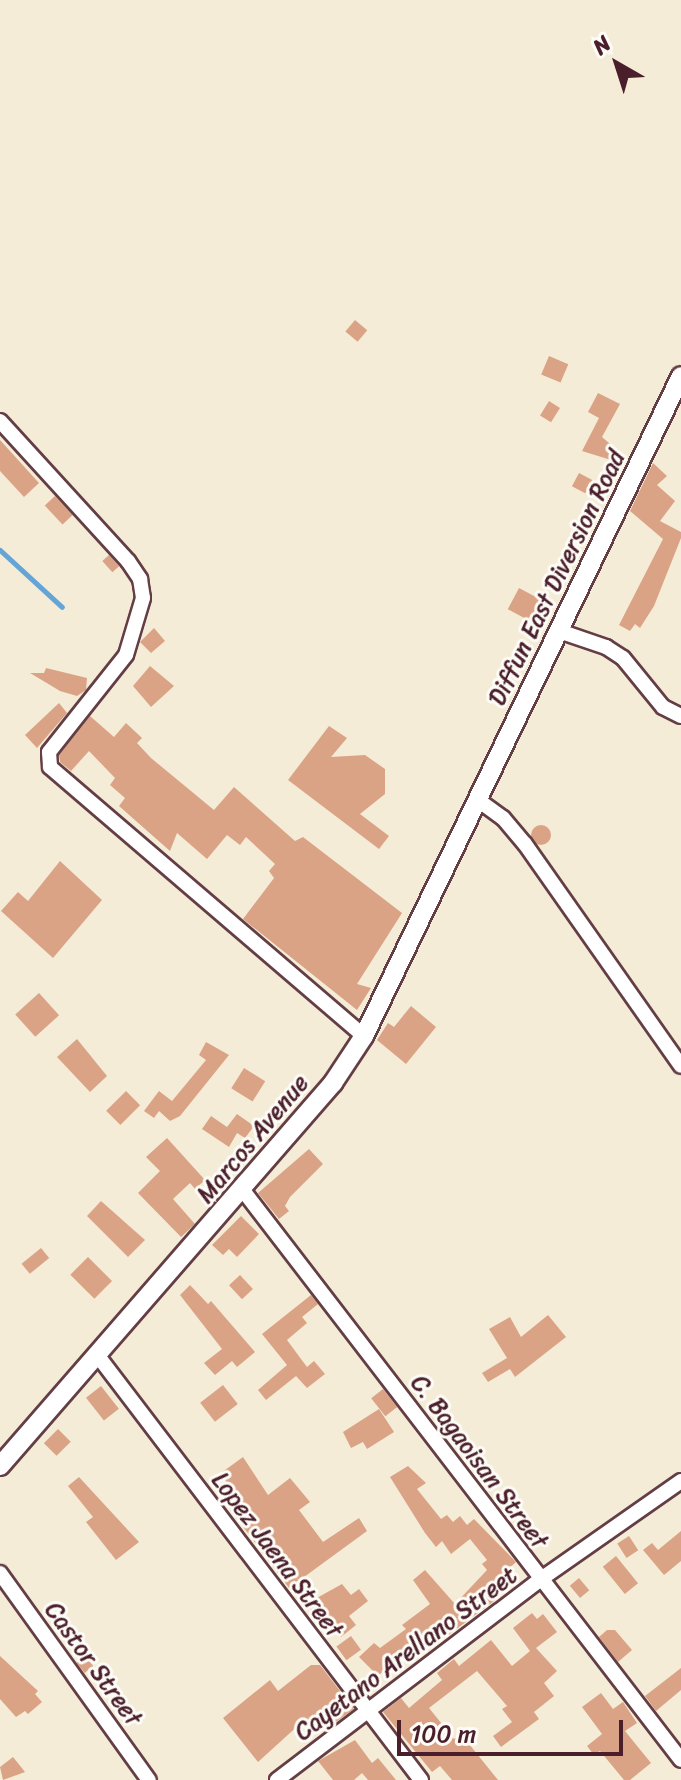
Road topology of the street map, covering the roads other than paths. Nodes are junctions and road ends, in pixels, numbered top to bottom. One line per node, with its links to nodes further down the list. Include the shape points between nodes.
1 (681, 376): 3 (main road, Diffun East Diversion Road)
2 (0, 421): 6 (street, via 128,561 140,579 143,598 126,655 49,752 50,767)
3 (559, 631): 4 (street, via 623,658 663,707); 5 (main road, Diffun East Diversion Road)
4 (681, 716)
5 (478, 800): 6 (main road, Marcos Avenue); 7 (street, via 525,844)
6 (364, 1036): 8 (main road, Marcos Avenue, via 333,1083)
7 (681, 1066)
8 (242, 1189): 9 (main road, Marcos Avenue); 13 (street, C. Bagaoisan Street)
9 (98, 1356): 10 (main road, Marcos Avenue); 14 (street, Lopez Jaena Street)
10 (0, 1466)
11 (681, 1481): 13 (street, Cayetano Arellano Street)
12 (0, 1573): 16 (street, Castor Street)
13 (541, 1579): 14 (street, Cayetano Arellano Street); 15 (street, C. Bagaoisan Street)
14 (370, 1713): 17 (street, Cayetano Arellano Street); 18 (street, Lopez Jaena Street)
15 (681, 1760)
16 (149, 1780)
17 (277, 1780)
18 (421, 1780)

